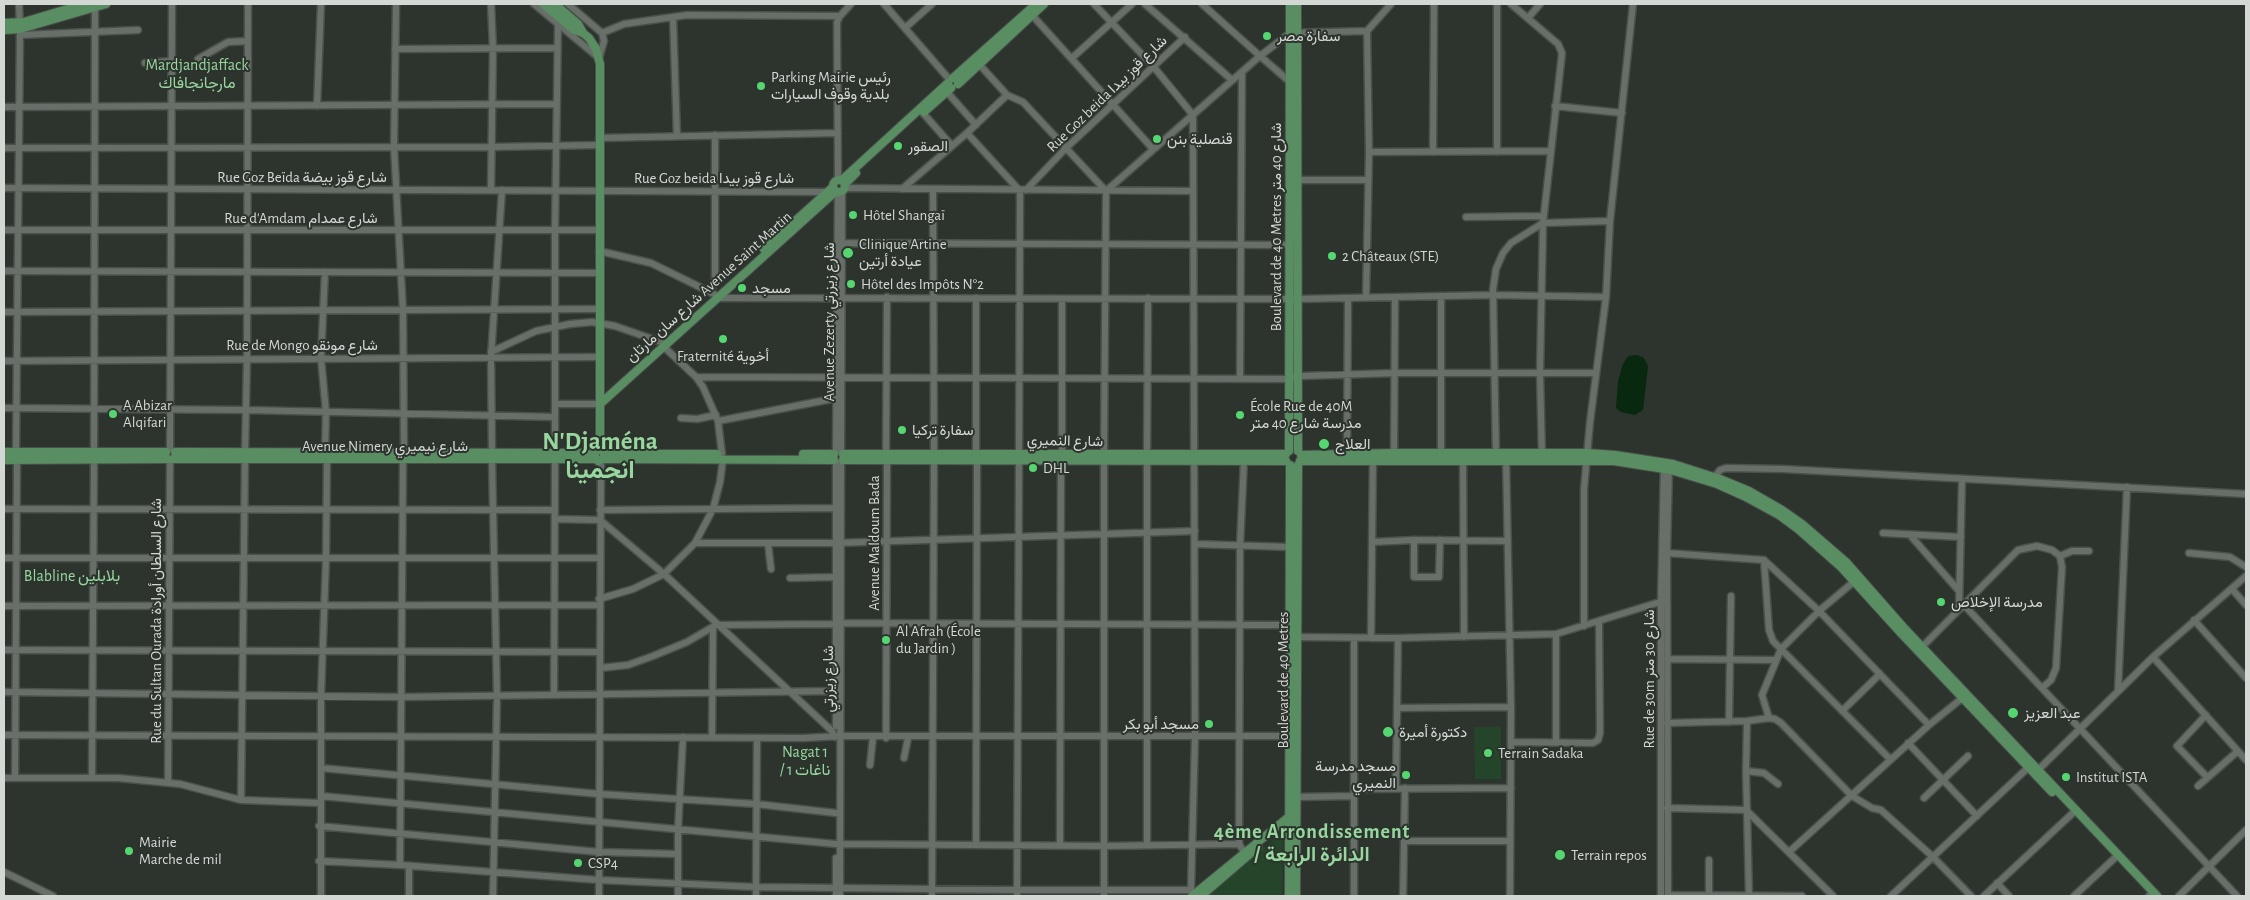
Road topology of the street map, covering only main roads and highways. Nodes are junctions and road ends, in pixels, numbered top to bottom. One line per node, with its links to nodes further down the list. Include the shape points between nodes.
1 (84, 4): 9 (main road)
2 (106, 4): 9 (main road)
3 (543, 4): 11 (main road, via 574,30)
4 (555, 4): 11 (main road, via 578,24)
5 (1036, 4): 12 (main road, شارع سان مارتان Avenue Saint Martin)
6 (1044, 4): 12 (main road, شارع سان مارتان Avenue Saint Martin)
7 (1296, 4): 13 (main road, Boulevard de 40 Metres شارع 40 متر, via 1293,32)
8 (4, 23): 9 (main road)
9 (20, 29): 10 (main road)
10 (4, 30)
11 (583, 33): 16 (main road, via 594,45 599,58 600,79)
12 (951, 84): 14 (main road, شارع سان مارتان Avenue Saint Martin); 14 (main road, شارع سان مارتان Avenue Saint Martin, via 923,113)
13 (1293, 180): 15 (main road, Boulevard de 40 Metres شارع 40 متر); 15 (main road, Boulevard de 40 Metres شارع 40 متر, via 1290,244)
14 (838, 187): 16 (main road, شارع سان مارتان Avenue Saint Martin)
15 (1293, 299): 25 (main road, Boulevard de 40 Metres شارع 40 متر, via 1289,379); 25 (main road, Boulevard de 40 Metres شارع 40 متر, via 1297,376)
16 (600, 400): 19 (main road)
17 (4, 452): 18 (main road, Avenue Nimery شارع نيميري)
18 (17, 456): 19 (main road, Avenue Nimery شارع نيميري); 26 (main road, Avenue Nimery شارع نيميري)
19 (600, 456): 20 (main road, Avenue Nimery شارع نيميري)
20 (838, 457): 24 (main road, شارع النميري)
21 (1373, 457): 22 (main road); 22 (main road, via 1394,453); 25 (main road); 25 (main road, via 1347,453)
22 (1441, 457): 23 (main road); 23 (main road, via 1463,461)
23 (1496, 457): 35 (main road, via 1587,457 1667,465 1713,480 1779,515 1857,579)
24 (1195, 458): 25 (main road, شارع النميري); 25 (main road, شارع النميري)
25 (1293, 458): 27 (main road, Boulevard de 40 Metres, via 1297,543); 27 (main road, Boulevard de 40 Metres, via 1289,547)
26 (4, 460)
27 (1293, 625): 28 (main road, Boulevard de 40 Metres)
28 (1293, 736): 29 (main road, Boulevard de 40 Metres); 30 (main road, Boulevard de 40 Metres)
29 (1296, 816): 30 (main road); 34 (main road, Boulevard de 40 Metres)
30 (1288, 820): 31 (main road); 32 (main road); 33 (main road, Boulevard de 40 Metres)
31 (1192, 894)
32 (1201, 896)
33 (1288, 896)
34 (1296, 896)
35 (2152, 896)

